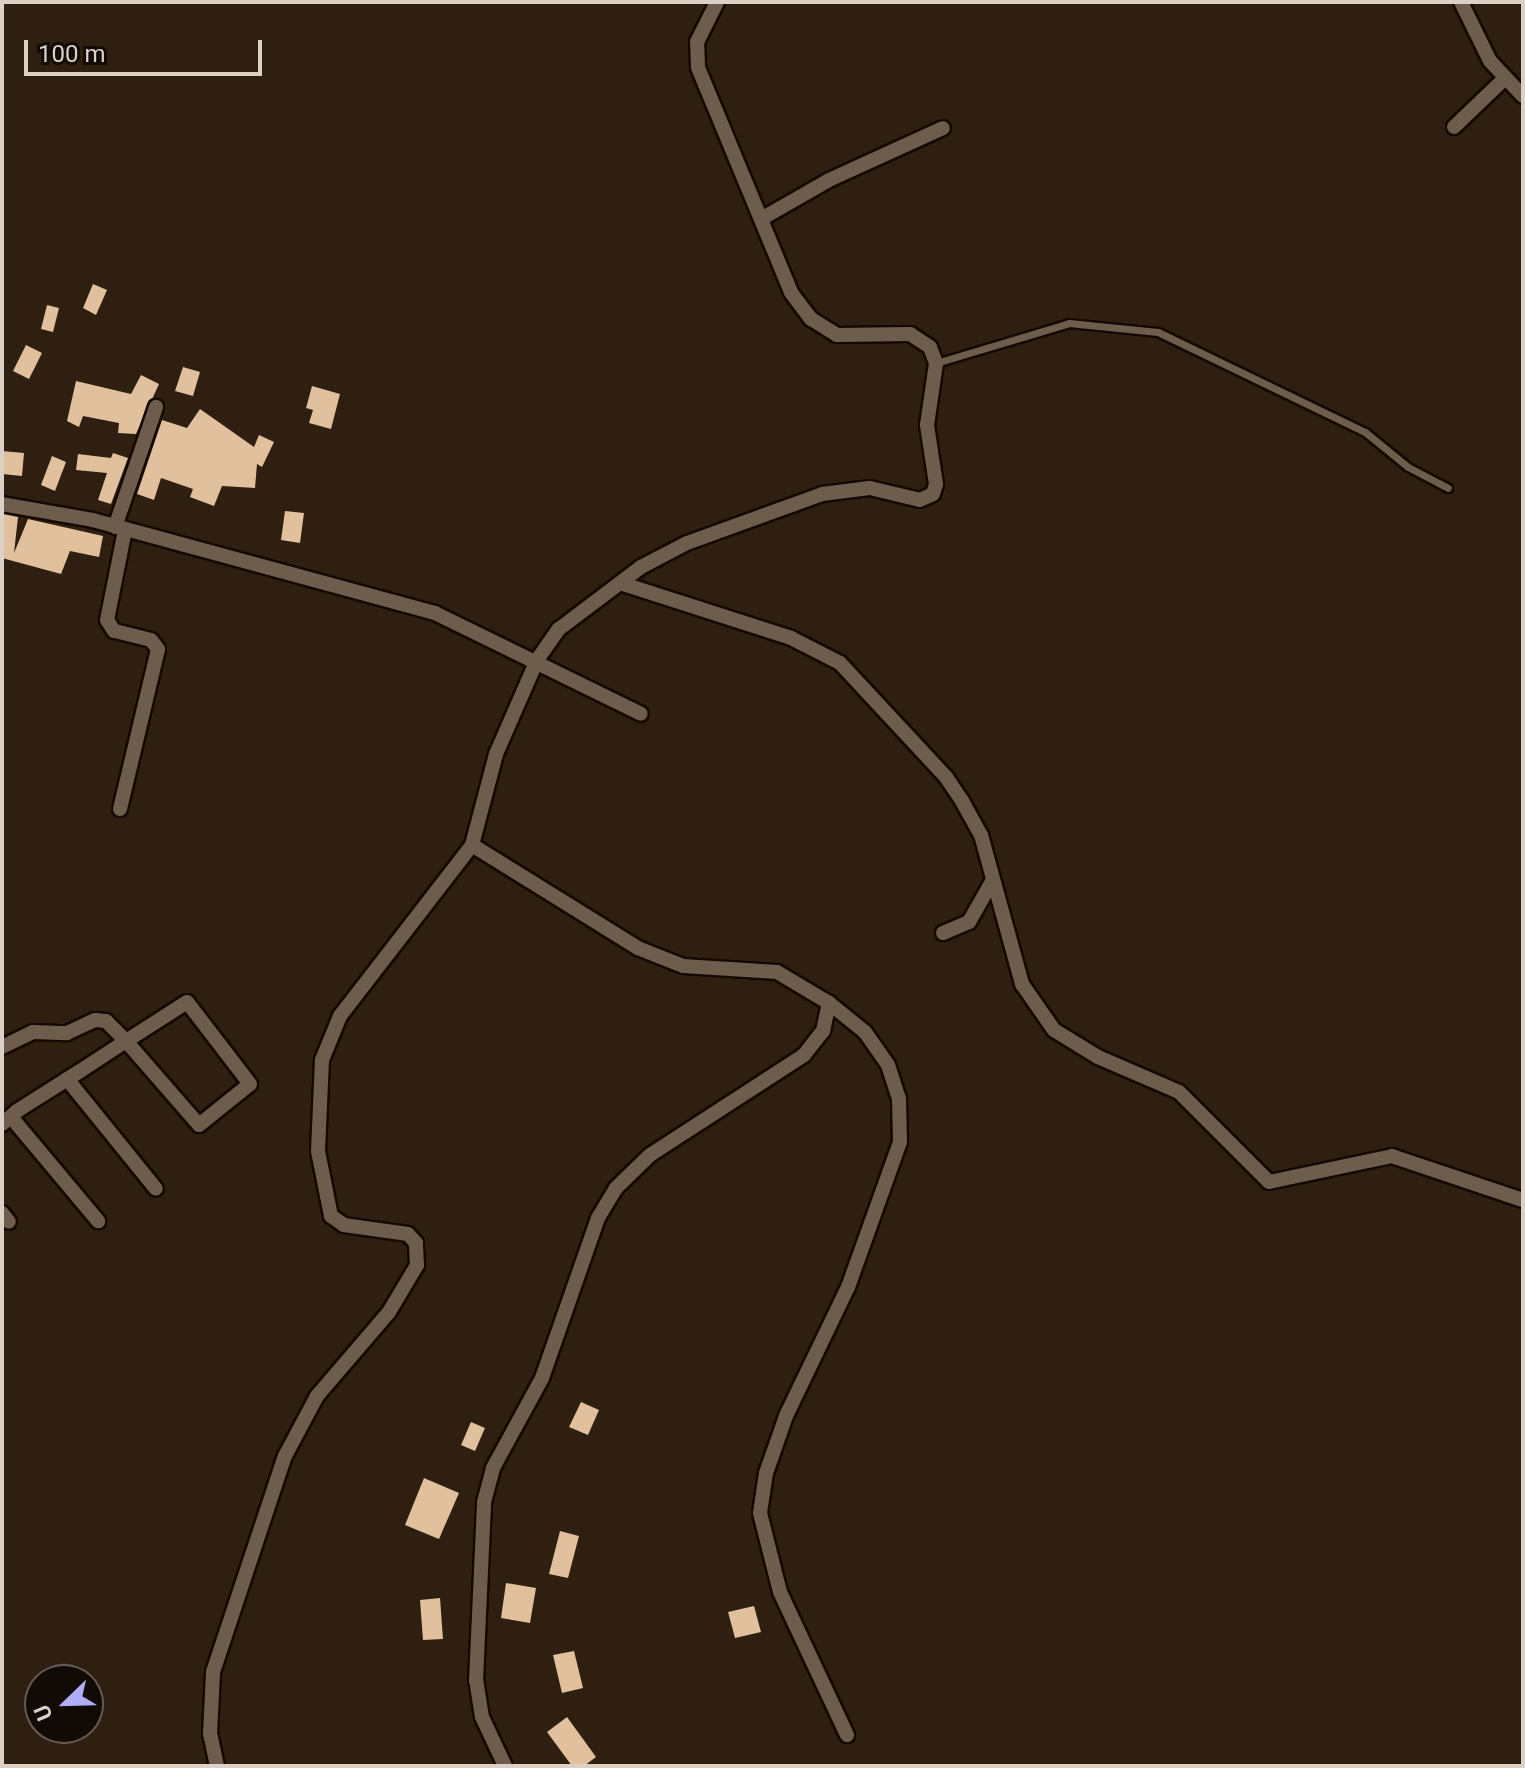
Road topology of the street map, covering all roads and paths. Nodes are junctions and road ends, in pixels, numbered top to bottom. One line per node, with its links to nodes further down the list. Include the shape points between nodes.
1 (717, 2): 7 (street, via 697,42 698,67)
2 (1461, 2): 3 (street)
3 (1503, 80): 4 (street); 5 (street)
4 (1523, 96)
5 (1454, 127)
6 (943, 128): 7 (street, via 829,180)
7 (761, 219): 8 (street, via 791,292 811,319 837,335 915,336 930,347)
8 (936, 363): 10 (lane, via 1069,323 1158,332 1365,432 1408,467); 13 (street, via 927,425 936,484 929,497 913,499 870,488 822,494 687,543)
9 (156, 407): 12 (street)
10 (1448, 488)
11 (2, 504): 12 (street)
12 (120, 528): 14 (street, via 435,613); 16 (street, via 107,620 114,631 151,640 158,649)
13 (620, 583): 14 (street, via 574,614); 18 (street, via 791,638 840,663 946,777 981,835)
14 (537, 660): 15 (street); 17 (street, via 496,754)
15 (641, 714)
16 (120, 809)
17 (472, 845): 20 (street, via 572,912 638,948 683,966 777,972); 29 (street, via 340,1016 322,1060 318,1151 331,1216 344,1225 408,1234 416,1243 417,1265 389,1312 317,1396 285,1456 213,1672 210,1734)
18 (993, 880): 19 (street, via 969,922); 26 (street, via 1022,984 1054,1030 1098,1057 1179,1092 1269,1182 1392,1156)
19 (943, 933)
20 (829, 1003): 28 (street, via 865,1032 888,1065 899,1098 900,1142 848,1287 786,1416 766,1473 760,1513 780,1592); 30 (street, via 823,1031 804,1055 650,1155 616,1188 598,1218 542,1378 493,1468 484,1502 476,1681 482,1717)
21 (126, 1041): 21 (street, via 187,1002 250,1084 199,1125); 22 (street, via 106,1021 95,1020 67,1033 33,1032); 23 (street)
22 (2, 1047)
23 (67, 1079): 24 (street); 25 (street)
24 (6, 1120): 27 (street)
25 (156, 1189)
26 (1523, 1200)
27 (98, 1221)
28 (847, 1735)
29 (217, 1766)
30 (505, 1766)

